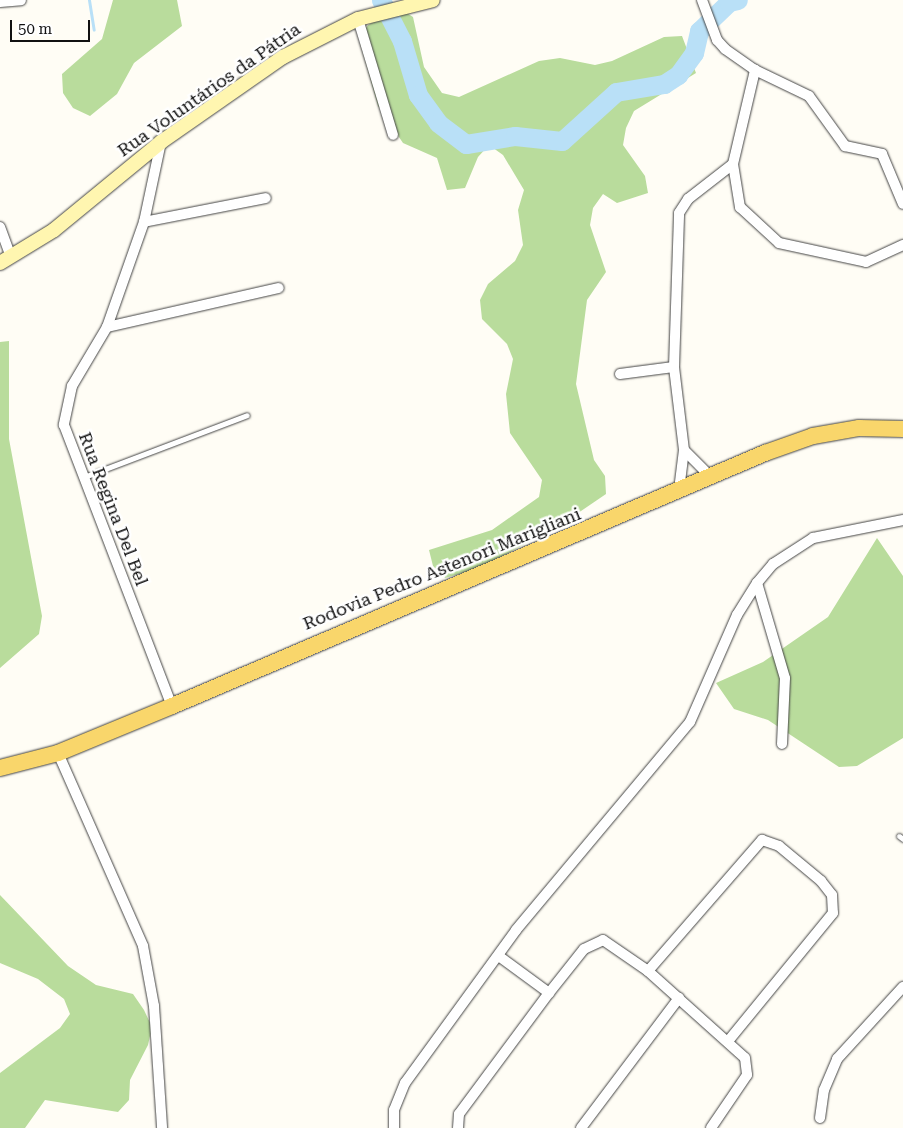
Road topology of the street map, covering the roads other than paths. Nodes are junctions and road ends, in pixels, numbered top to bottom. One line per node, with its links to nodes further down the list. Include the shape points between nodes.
1 (21, 0): 4 (street)
2 (433, 0): 5 (street, Rua Voluntários da Pátria)
3 (702, 1): 6 (street, via 717,40)
4 (0, 2)
5 (364, 17): 7 (street); 8 (street, Rua Voluntários da Pátria, via 283,57)
6 (755, 70): 9 (street); 11 (street, via 809,96 845,146 882,154)
7 (393, 135)
8 (161, 142): 12 (street, Rua Regina Del Bel); 15 (street, Rua Voluntários da Pátria, via 54,230)
9 (732, 164): 14 (street, via 740,207 779,243 866,262); 18 (street, via 688,199 679,213)
10 (266, 198): 12 (street)
11 (903, 204)
12 (144, 222): 17 (street, Rua Regina Del Bel)
13 (0, 226): 15 (street)
14 (903, 245)
15 (6, 260)
16 (279, 288): 17 (street)
17 (107, 327): 24 (street, Rua Regina Del Bel, via 65,406 64,425)
18 (674, 367): 19 (street); 22 (street)
19 (620, 374)
20 (247, 415): 24 (lane)
21 (903, 429): 23 (main road, Rodovia Pedro Astenori Marigliani, via 859,428 813,436)
22 (684, 450): 23 (street); 25 (street)
23 (710, 476): 25 (main road, Rodovia Pedro Astenori Marigliani)
24 (84, 477): 28 (street, Rua Regina Del Bel)
25 (679, 490): 28 (main road, Rodovia Pedro Astenori Marigliani, via 577,537)
26 (903, 520): 27 (street, via 813,538 773,564)
27 (757, 583): 29 (street, via 785,678); 32 (street, via 677,742 546,893)
28 (172, 706): 30 (main road, Rodovia Pedro Astenori Marigliani)
29 (782, 744)
30 (58, 752): 31 (main road, Rodovia Pedro Astenori Marigliani); 39 (street, via 143,946 154,1006)
31 (0, 768)
32 (500, 957): 35 (street); 40 (street, via 405,1083 394,1110)
33 (648, 971): 35 (street, via 613,944 595,941); 36 (street); 37 (street, via 762,840 779,846 814,875 832,895 833,913)
34 (903, 987): 38 (street, via 837,1059 824,1090)
35 (548, 993): 41 (street, via 459,1114)
36 (679, 998): 37 (street); 42 (street)
37 (729, 1040): 43 (street, via 745,1058 747,1075)
38 (820, 1118)
39 (162, 1128)
40 (394, 1128)
41 (458, 1128)
42 (581, 1128)
43 (711, 1128)

